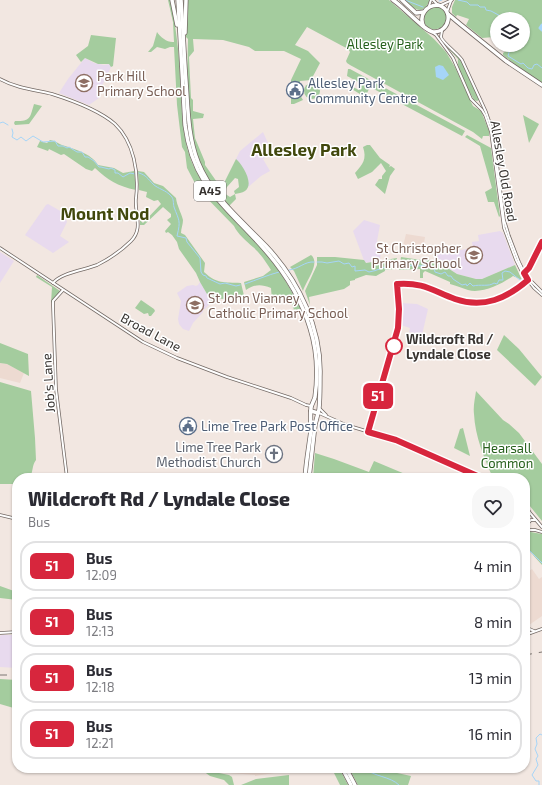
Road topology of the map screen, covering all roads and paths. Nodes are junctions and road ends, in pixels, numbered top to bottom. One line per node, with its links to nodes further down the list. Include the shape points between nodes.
1 (172, 0): 17 (highway)
2 (178, 0): 17 (highway, A45)
3 (181, 0): 19 (highway, A45)
4 (186, 0): 19 (highway)
5 (393, 0): 15 (highway)
6 (402, 0): 11 (highway, via 416,12)
7 (432, 0): 9 (street); 10 (street)
8 (452, 0): 9 (street); 12 (street)
9 (439, 5): 10 (highway); 12 (highway)
10 (428, 7): 11 (highway)
11 (425, 11): 15 (highway, via 422,20)
12 (448, 13): 13 (highway); 14 (highway)
13 (460, 24): 14 (highway, via 452,22); 21 (highway, via 512,66)
14 (447, 25): 16 (highway)
15 (424, 27): 18 (highway)
16 (443, 29): 18 (highway); 22 (street, Allesley Old Road, via 442,40 462,60)
17 (179, 32): 32 (highway, A45, via 185,125 190,152 209,189 277,264 298,298 311,328 315,353 316,386)
18 (432, 32): 23 (street, Allesley Old Road, via 453,58 471,99)
19 (184, 53): 30 (highway, A45, via 189,125 201,169 211,188 267,247 294,283 313,325)
20 (0, 79): 26 (street, via 16,86 67,99 113,123 129,145 136,170 138,227 134,238 103,262 60,277)
21 (542, 85)
22 (482, 102): 23 (street); 24 (street, Allesley Old Road, via 493,132)
23 (477, 106): 24 (street, Allesley Old Road, via 484,112 490,126)
24 (499, 184): 28 (street, Allesley Old Road, via 503,223 516,260 527,281)
25 (0, 248): 26 (street, Broad Lane)
26 (52, 283): 27 (street, Broad Lane)
27 (63, 290): 31 (street, Broad Lane, via 158,349 221,375); 35 (street, Job's Lane, via 53,301 53,306 56,389)
28 (542, 294)
29 (322, 349): 30 (highway)
30 (319, 355): 34 (highway, A45)
31 (306, 405): 32 (street, Broad Lane); 33 (street, Broad Lane)
32 (312, 406): 33 (highway); 34 (highway, via 317,406)
33 (311, 411): 34 (highway); 36 (highway)
34 (319, 411): 37 (highway, A45); 38 (street, via 346,425 396,440)
35 (66, 473)
36 (306, 473)
37 (310, 473)
38 (471, 473)
39 (530, 513): 42 (street)
40 (0, 515): 41 (street)
41 (12, 518)
42 (536, 520): 43 (street); 44 (street)
43 (530, 522)
44 (539, 522): 45 (street); 48 (street, via 539,527)
45 (542, 527)
46 (530, 528): 48 (street)
47 (530, 530): 48 (street)
48 (534, 530): 49 (street)
49 (542, 532)
50 (530, 629): 52 (street)
51 (542, 629): 52 (street)
52 (537, 631): 55 (street)
53 (12, 632): 54 (street)
54 (0, 633)
55 (530, 633)
56 (345, 773): 58 (highway)
57 (349, 773): 59 (highway)
58 (351, 785)
59 (355, 785)

